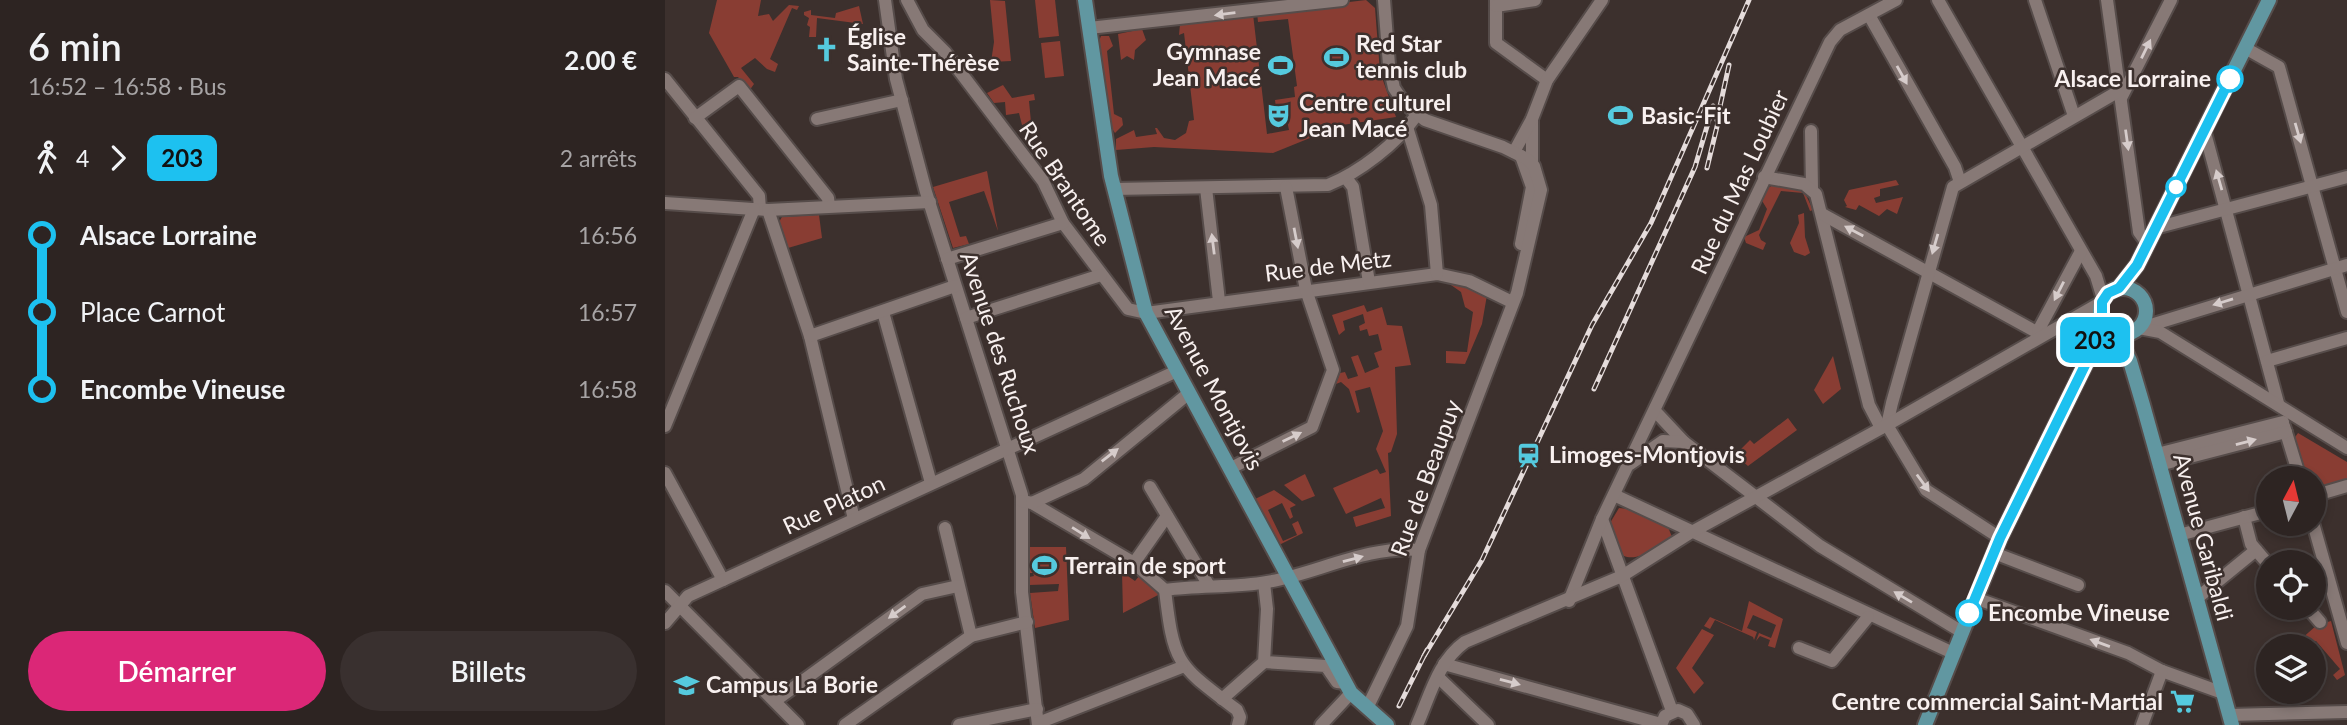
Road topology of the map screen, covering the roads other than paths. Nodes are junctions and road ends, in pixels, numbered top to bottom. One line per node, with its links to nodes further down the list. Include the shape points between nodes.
1 (885, 0): 21 (street, Avenue des Ruchoux)
2 (907, 0): 47 (street, Rue Brantome, via 923,30 945,52 1043,181)
3 (1085, 0): 16 (main road, Avenue Montjovis)
4 (1342, 0): 16 (street, one-way to 16)
5 (1384, 0): 22 (street, via 1394,88)
6 (1535, 0): 14 (street)
7 (1896, 0): 15 (street, Rue du Mas Loubier)
8 (1938, 0): 30 (street)
9 (2035, 0): 23 (street)
10 (2107, 0): 20 (street)
11 (2171, 0): 20 (street, one-way to 11)
12 (2269, 0): 17 (main road)
13 (1598, 2): 19 (street)
14 (1496, 3): 19 (street, via 1496,43)
15 (1869, 15): 32 (street, Rue du Mas Loubier, via 1840,30 1830,42); 35 (street, one-way to 35)
16 (1089, 28): 40 (main road, Avenue Montjovis)
17 (2245, 48): 28 (main road); 37 (street, one-way to 37, via 2279,67)
18 (665, 79): 24 (street)
19 (1547, 80): 26 (street)
20 (2120, 94): 23 (street); 49 (street, one-way to 49, via 2139,232)
21 (902, 100): 25 (street); 41 (street, Avenue des Ruchoux)
22 (1416, 116): 27 (street); 31 (street)
23 (2074, 116): 30 (street)
24 (695, 118): 43 (street, via 739,86 828,198); 44 (street, via 759,196)
25 (817, 119)
26 (1532, 119): 31 (street); 31 (street, via 1532,148)
27 (1407, 127): 34 (street); 55 (street, via 1431,205)
28 (2204, 129): 45 (street, one-way to 28); 48 (main road)
29 (1811, 131): 39 (street)
30 (2021, 146): 35 (street); 50 (street)
31 (1522, 157): 66 (street, Rue de Beaupuy, via 1532,187 1511,287)
32 (1764, 177): 39 (street); 84 (street, Rue du Mas Loubier)
33 (2347, 177): 37 (street)
34 (1346, 178): 36 (street, via 1328,185); 58 (street, via 1353,187)
35 (1960, 182): 54 (street, one-way to 54, via 1950,191)
36 (1286, 187): 38 (street); 61 (street, one-way to 61)
37 (2314, 187): 45 (street); 53 (street)
38 (1206, 188): 40 (street); 65 (street, one-way to 38)
39 (1812, 188): 46 (street)
40 (1114, 189): 69 (main road, Avenue Montjovis)
41 (930, 202): 43 (street); 51 (street, Avenue des Ruchoux)
42 (665, 204): 44 (street)
43 (829, 206): 44 (street)
44 (761, 209): 77 (street); 86 (street)
45 (2227, 210): 48 (street); 63 (street)
46 (1822, 214): 54 (street, one-way to 46); 87 (street, via 1869,405)
47 (1063, 223): 51 (street); 56 (street, Rue Brantome)
48 (2155, 228): 49 (main road)
49 (2147, 243): 52 (main road)
50 (2081, 251): 57 (street); 75 (street, one-way to 75)
51 (947, 258): 59 (street, Avenue des Ruchoux)
52 (2137, 265): 60 (main road); 62 (main road)
53 (2341, 267): 63 (street); 68 (street)
54 (1928, 271): 75 (street); 87 (street)
55 (1437, 274): 58 (street, Rue de Metz); 66 (street, Rue de Metz, via 1469,281)
56 (1101, 275): 69 (street, Rue Brantome, via 1128,309); 71 (street)
57 (2096, 276): 60 (street); 64 (street)
58 (1369, 282): 61 (street, Rue de Metz)
59 (954, 286): 67 (street); 71 (street, Avenue des Ruchoux)
60 (2117, 289): 62 (main road); 64 (main road)
61 (1306, 290): 65 (street, Rue de Metz); 94 (street, one-way to 61, via 1312,427 1333,370)
62 (2136, 292): 73 (main road)
63 (2248, 294): 73 (street, one-way to 73); 81 (street)
64 (2102, 300): 70 (street); 72 (main road)
65 (1219, 301): 69 (street, Rue de Metz)
66 (1512, 302): 113 (street, Rue de Beaupuy)
67 (883, 312): 77 (street); 96 (street)
68 (2347, 312)
69 (1146, 313): 82 (main road, Avenue Montjovis)
70 (2077, 315): 72 (street); 75 (street)
71 (966, 318): 90 (street, Avenue des Ruchoux)
72 (2101, 319): 76 (main road); 79 (main road)
73 (2153, 323): 74 (main road); 85 (street)
74 (2136, 330): 76 (main road); 80 (main road, Avenue Garibaldi)
75 (2040, 333): 87 (street)
76 (2115, 333): 79 (main road); 80 (main road, Avenue Garibaldi)
77 (810, 336): 106 (street)
78 (2347, 338): 81 (street)
79 (2090, 355): 112 (main road)
80 (2130, 361): 91 (main road, Avenue Garibaldi)
81 (2267, 361): 85 (street)
82 (1177, 370): 83 (main road, Avenue Montjovis); 90 (street, Rue Platon)
83 (1189, 393): 94 (main road, Avenue Montjovis); 102 (street, one-way to 83, via 1084,479)
84 (1655, 411): 88 (street); 92 (street, Rue du Mas Loubier)
85 (2283, 417): 89 (street); 91 (street); 93 (street)
86 (665, 426)
87 (1884, 427): 101 (street); 112 (street, one-way to 112, via 1926,490)
88 (1684, 442): 92 (street, via 1663,440); 101 (street)
89 (2347, 448)
90 (1009, 449): 96 (street, Rue Platon); 102 (street, Avenue des Ruchoux)
91 (2158, 460): 110 (main road, Avenue Garibaldi)
92 (1627, 466): 100 (street, Rue du Mas Loubier)
93 (2297, 466)
94 (1231, 468): 117 (main road, Avenue Montjovis)
95 (665, 473): 119 (street)
96 (931, 484): 106 (street, Rue Platon)
97 (2347, 486): 99 (street)
98 (1150, 487): 104 (street)
99 (2326, 492)
100 (1614, 495): 107 (street, Rue du Mas Loubier); 109 (street)
101 (1756, 497): 109 (street); 133 (street, one-way to 101, via 1820,547)
102 (1027, 502): 116 (street, one-way to 116); 131 (street, Avenue des Ruchoux, via 1022,592)
103 (2256, 514): 105 (street)
104 (1167, 516): 116 (street); 121 (street)
105 (2244, 517): 110 (street); 114 (street)
106 (854, 519): 119 (street, Rue Platon)
107 (1602, 519): 118 (street); 128 (street, Rue du Mas Loubier)
108 (945, 528): 123 (street)
109 (1690, 533): 118 (street); 130 (street)
110 (2179, 535): 127 (main road, Avenue Garibaldi)
111 (2317, 536): 135 (street)
112 (2000, 538): 115 (main road)
113 (1419, 550): 117 (street, one-way to 113, via 1371,554); 147 (street, Rue de Beaupuy, via 1407,626)
114 (2256, 550): 127 (street)
115 (1994, 554): 122 (street); 126 (main road)
116 (1133, 564): 124 (street)
117 (1289, 576): 120 (street); 143 (main road, Avenue Montjovis)
118 (1622, 576): 128 (street); 149 (street)
119 (723, 580): 129 (street, Rue Platon)
120 (1264, 583): 121 (street); 138 (street)
121 (1208, 584): 124 (street)
122 (2078, 585)
123 (958, 586): 134 (street); 146 (street, one-way to 146, via 922,594)
124 (1165, 590): 140 (street, via 1171,639)
125 (665, 591): 129 (street)
126 (1975, 598): 133 (main road); 141 (street, one-way to 126, via 2128,653)
127 (2196, 599): 144 (main road, Avenue Garibaldi)
128 (1569, 601): 139 (street, via 1465,642)
129 (680, 604): 132 (street); 146 (street)
130 (1868, 617): 136 (street, via 1832,661); 137 (street)
131 (1027, 622): 134 (street); 148 (street, Avenue des Ruchoux)
132 (665, 623)
133 (1962, 632): 137 (main road)
134 (971, 636): 156 (street)
135 (2347, 643)
136 (1799, 648)
137 (1953, 653): 164 (main road)
138 (1264, 662): 143 (street, via 1326,666 1337,682); 145 (street)
139 (1444, 664): 142 (street); 154 (street, one-way to 154)
140 (1182, 667): 145 (street); 153 (street)
141 (2162, 671): 144 (street); 165 (street)
142 (1438, 677): 161 (street); 162 (street)
143 (1349, 688): 147 (main road); 159 (street)
144 (2223, 693): 152 (main road, Avenue Garibaldi)
145 (1222, 699): 158 (street, via 1239,713)
146 (775, 701): 155 (street)
147 (1368, 706): 160 (main road)
148 (1037, 709): 153 (street, Avenue des Ruchoux); 157 (street)
149 (1672, 711): 154 (street); 163 (street, via 1688,714)
150 (2347, 712): 151 (street)
151 (2307, 719): 152 (street)
152 (2231, 720)
153 (1038, 724)
154 (1661, 724)
155 (799, 725)
156 (845, 725)
157 (958, 725)
158 (1238, 725)
159 (1321, 725)
160 (1387, 725)
161 (1417, 725)
162 (1487, 725)
163 (1694, 725)
164 (1925, 725)
165 (2142, 725)

